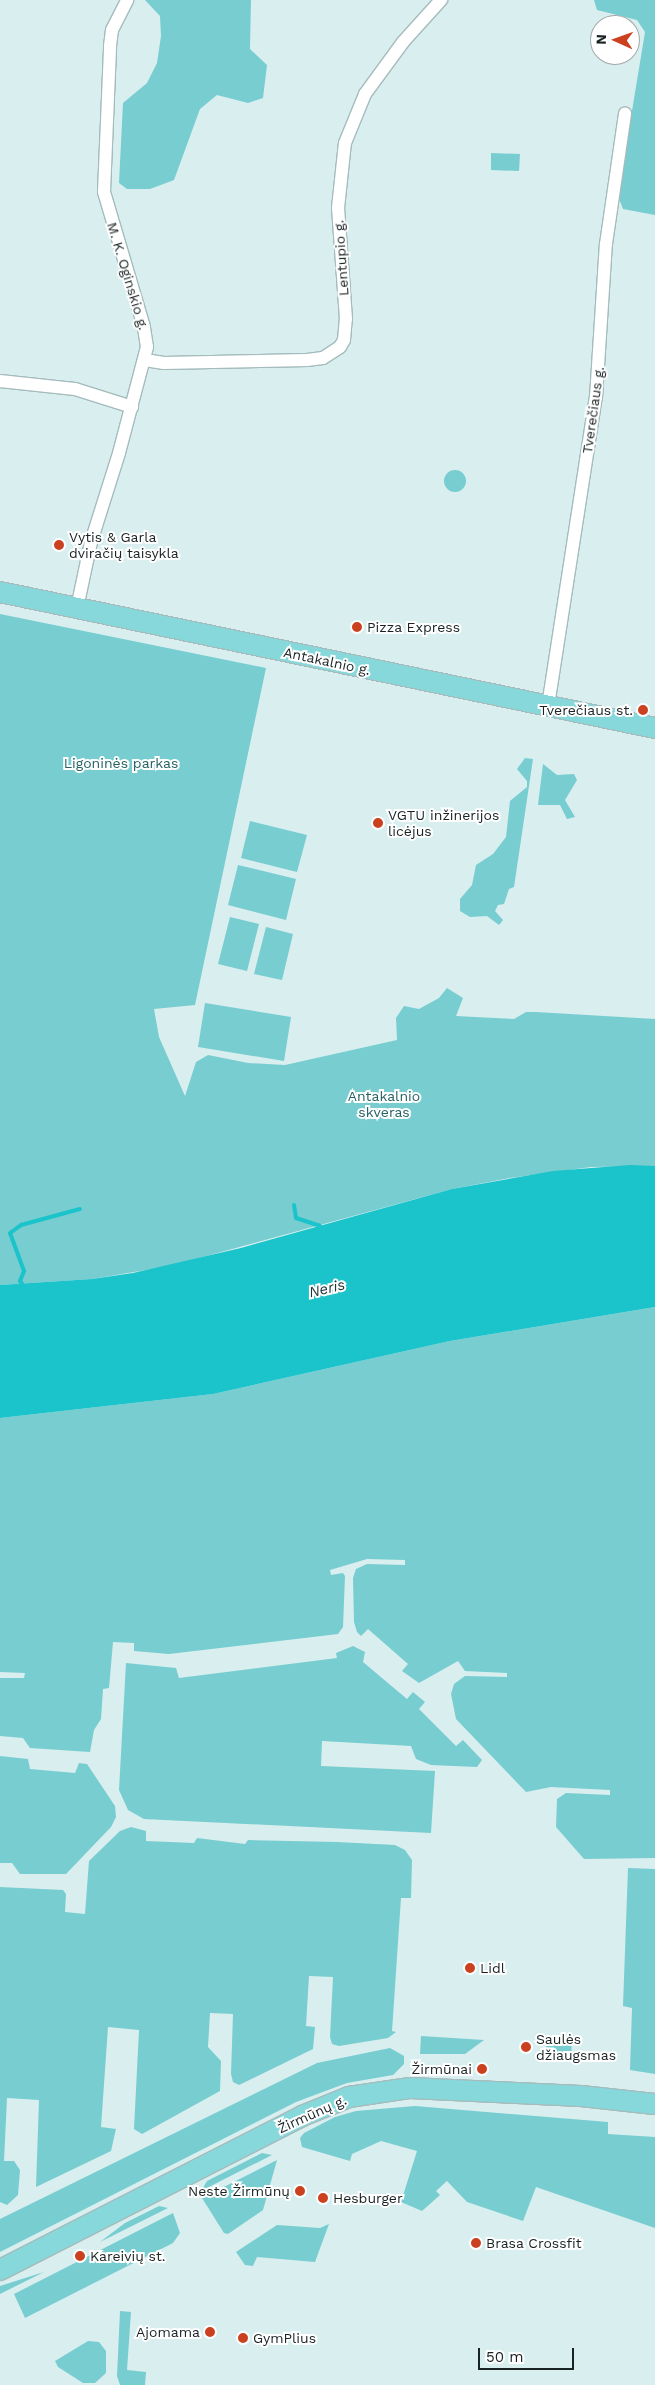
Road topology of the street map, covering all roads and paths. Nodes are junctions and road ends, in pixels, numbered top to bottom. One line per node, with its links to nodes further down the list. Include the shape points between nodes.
1 (127, 0): 4 (street, M. K. Oginskio g., via 112,30 110,46 104,192 144,327)
2 (441, 0): 4 (street, Lentupio g., via 403,42 365,94 345,143 338,208 346,319 340,347 323,358 307,360 164,363)
3 (625, 113): 9 (street, Tverečiaus g., via 606,244 596,397)
4 (145, 360): 6 (street, M. K. Oginskio g.)
5 (0, 381): 6 (street, via 75,389)
6 (132, 407): 8 (street, M. K. Oginskio g., via 91,542)
7 (0, 592): 8 (main road, Antakalnio g.)
8 (77, 608): 9 (main road, Antakalnio g.)
9 (548, 706): 10 (main road, Antakalnio g.)
10 (655, 728)
11 (655, 2104): 12 (main road, Žirmūnų g., via 581,2096 410,2088 348,2097 302,2116)
12 (0, 2270)

